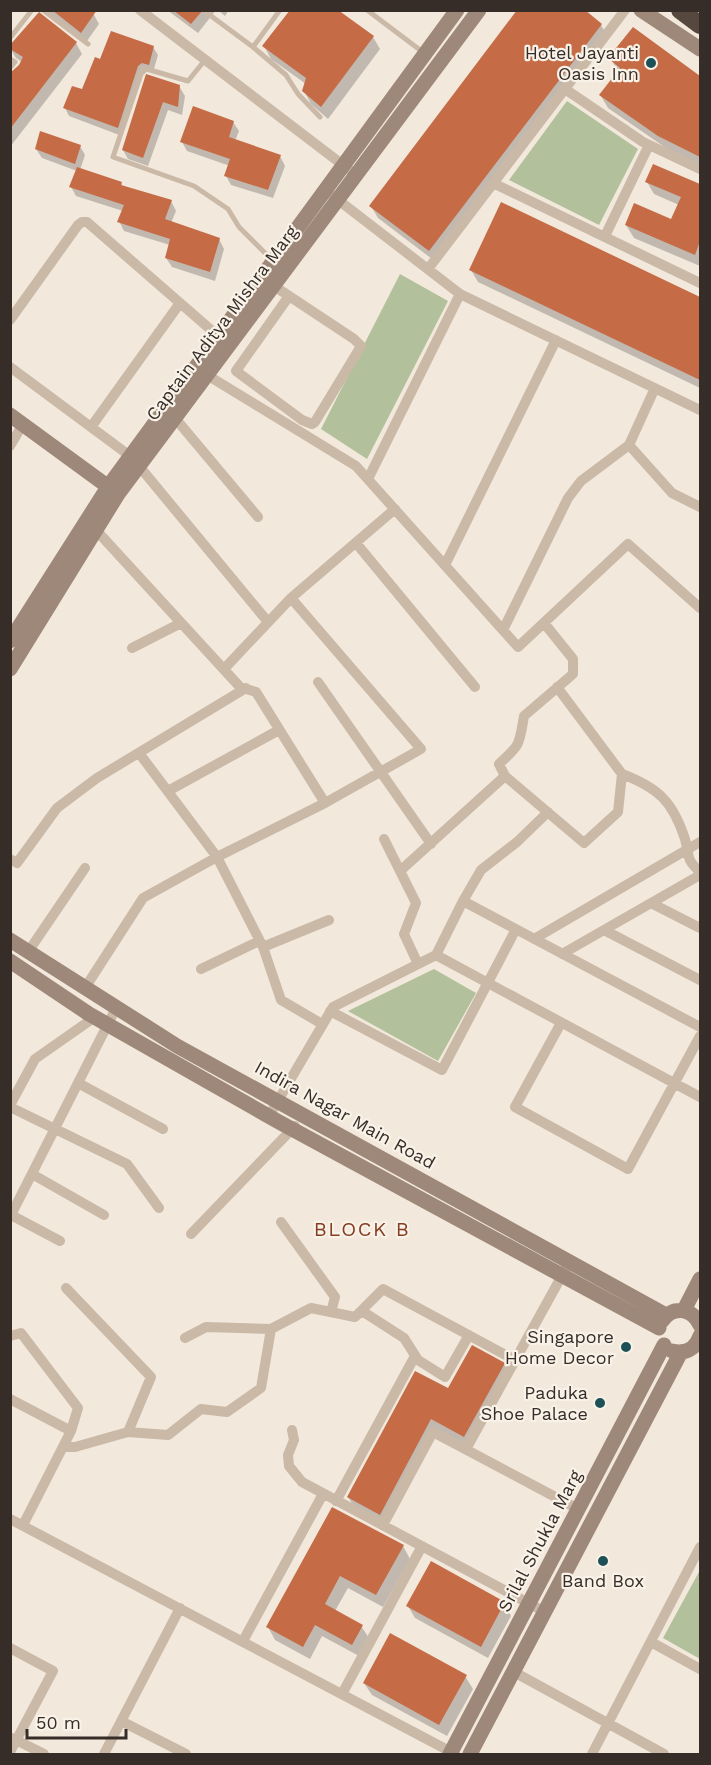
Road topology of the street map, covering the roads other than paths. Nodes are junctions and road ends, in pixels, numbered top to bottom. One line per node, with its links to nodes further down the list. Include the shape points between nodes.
1 (33, 10): 13 (lane)
2 (43, 10): 14 (lane)
3 (140, 10): 19 (street)
4 (280, 10): 15 (lane)
5 (367, 10): 17 (lane)
6 (458, 10): 17 (street, Captain Aditya Mishra Marg)
7 (479, 10): 26 (street, Captain Aditya Mishra Marg)
8 (625, 10): 21 (street)
9 (641, 10): 16 (street)
10 (680, 10): 12 (highway)
11 (207, 13): 15 (lane)
12 (700, 25)
13 (10, 38)
14 (88, 44)
15 (253, 47): 22 (lane, via 286,75)
16 (700, 49)
17 (425, 54): 24 (street, Captain Aditya Mishra Marg)
18 (10, 59): 20 (lane, via 15,63)
19 (205, 60): 24 (street); 31 (lane, via 188,81 143,68 113,157 194,186 228,209 238,227)
20 (10, 68)
21 (565, 90): 23 (street); 27 (street)
22 (320, 117)
23 (649, 145): 25 (street); 30 (street)
24 (343, 165): 26 (street); 28 (street, Captain Aditya Mishra Marg)
25 (700, 169)
26 (356, 175): 29 (street, Captain Aditya Mishra Marg)
27 (493, 183): 30 (street); 32 (street)
28 (325, 190): 29 (street); 31 (street, Captain Aditya Mishra Marg)
29 (338, 200): 32 (street); 34 (street, Captain Aditya Mishra Marg)
30 (604, 237): 33 (street)
31 (273, 261): 39 (street, Captain Aditya Mishra Marg)
32 (428, 269): 35 (street)
33 (699, 278)
34 (274, 286): 36 (street); 42 (street, Captain Aditya Mishra Marg)
35 (460, 294): 40 (street); 52 (street)
36 (289, 296): 36 (street, via 361,346 312,424 236,371)
37 (180, 303): 38 (street, via 87,222 82,222); 39 (street); 48 (street)
38 (10, 320)
39 (218, 336): 51 (street, Captain Aditya Mishra Marg)
40 (556, 340): 43 (street); 59 (street)
41 (10, 367): 48 (street)
42 (207, 375): 46 (street, Captain Aditya Mishra Marg); 52 (street, via 356,466)
43 (655, 388): 44 (street); 49 (street)
44 (700, 410)
45 (10, 415): 47 (street)
46 (175, 418): 51 (street, Captain Aditya Mishra Marg); 56 (street)
47 (24, 424): 50 (street); 53 (street)
48 (91, 427): 51 (street)
49 (629, 445): 54 (street, via 672,493); 65 (street, via 581,481 568,498)
50 (10, 446)
51 (134, 461): 53 (street, Captain Aditya Mishra Marg); 62 (street)
52 (368, 479): 55 (street)
53 (113, 490): 57 (street, Captain Aditya Mishra Marg); 66 (street, Captain Aditya Mishra Marg)
54 (700, 507)
55 (394, 509): 58 (street); 59 (street)
56 (258, 517)
57 (96, 530): 63 (street); 68 (street, Captain Aditya Mishra Marg)
58 (356, 543): 60 (street); 71 (street)
59 (445, 565): 65 (street)
60 (291, 598): 62 (street); 76 (street, via 421,748)
61 (700, 608): 64 (street, via 628,544)
62 (268, 622): 69 (street)
63 (181, 623): 67 (street); 69 (street)
64 (544, 623): 65 (street, via 519,647); 72 (street, via 573,659 573,674)
65 (503, 630)
66 (10, 641)
67 (132, 648)
68 (10, 669)
69 (224, 669): 73 (street, via 240,687)
70 (318, 682): 76 (street)
71 (475, 687)
72 (557, 687): 77 (street); 78 (street, via 524,716 521,740 499,765)
73 (246, 688): 74 (street, via 256,692); 75 (street)
74 (279, 730): 79 (street); 80 (street)
75 (139, 753): 79 (street); 87 (street, via 57,808 17,863)
76 (380, 772): 80 (street); 84 (street)
77 (622, 774): 81 (street, via 618,812 584,843); 85 (street, via 663,796 677,817)
78 (505, 776): 81 (street); 84 (street)
79 (168, 791): 86 (street)
80 (325, 804): 86 (street)
81 (548, 812): 91 (street, via 481,870)
82 (384, 839): 89 (street)
83 (700, 842): 85 (street)
84 (431, 844): 89 (street)
85 (687, 849): 90 (street, via 689,862); 97 (street)
86 (217, 856): 99 (street); 108 (street, via 143,898)
87 (10, 859)
88 (85, 868): 100 (street)
89 (400, 871): 104 (street, via 416,903 404,934)
90 (700, 873): 92 (street)
91 (463, 901): 95 (street); 102 (street)
92 (651, 903): 94 (street); 96 (street)
93 (329, 920): 99 (street)
94 (700, 928)
95 (516, 929): 97 (street); 107 (street)
96 (604, 930): 101 (street); 106 (street)
97 (534, 939): 101 (street)
98 (10, 940): 100 (street, Indira Nagar Main Road)
99 (261, 944): 105 (street); 113 (street, via 281,1000)
100 (28, 952): 108 (street, Indira Nagar Main Road)
101 (562, 954): 114 (street)
102 (436, 955): 104 (street); 107 (street)
103 (10, 961): 111 (street, Indira Nagar Main Road)
104 (418, 964): 110 (street)
105 (201, 969)
106 (700, 980)
107 (488, 983): 110 (street, via 442,1070); 112 (street)
108 (85, 988): 109 (street, Indira Nagar Main Road)
109 (116, 1008): 111 (street); 119 (street, Indira Nagar Main Road)
110 (330, 1011): 113 (street)
111 (101, 1021): 116 (street); 120 (street, via 35,1059); 121 (street, Indira Nagar Main Road)
112 (561, 1023): 117 (street); 117 (street, via 515,1107 628,1169)
113 (322, 1024): 119 (street)
114 (700, 1027)
115 (700, 1036): 117 (street)
116 (78, 1083): 123 (street); 125 (street)
117 (675, 1083): 118 (street)
118 (700, 1097)
119 (277, 1100): 121 (street); 122 (street, Indira Nagar Main Road)
120 (10, 1106): 125 (street)
121 (269, 1116): 124 (street, Indira Nagar Main Road)
122 (306, 1116): 124 (street); 133 (street, Indira Nagar Main Road)
123 (163, 1129)
124 (292, 1129): 131 (street); 134 (street, Indira Nagar Main Road)
125 (55, 1130): 126 (street); 127 (street, via 127,1164)
126 (32, 1174): 128 (street); 129 (street)
127 (159, 1208)
128 (104, 1215)
129 (11, 1216): 132 (street)
130 (281, 1222): 139 (street, via 335,1297)
131 (191, 1234)
132 (60, 1241)
133 (570, 1261): 134 (street); 140 (street, Indira Nagar Main Road)
134 (562, 1275): 140 (street, Indira Nagar Main Road); 148 (street)
135 (700, 1279): 137 (street)
136 (66, 1288): 152 (street, via 150,1377)
137 (684, 1310): 140 (street, via 675,1311); 144 (street, via 691,1313)
138 (362, 1311): 139 (street, via 355,1317); 142 (street, via 383,1289); 147 (street, via 404,1338)
139 (331, 1312): 141 (street, via 311,1308)
140 (663, 1321): 146 (street, via 660,1336)
141 (271, 1329): 145 (street, via 206,1327); 152 (street, via 261,1388 227,1412 201,1409 168,1435)
142 (469, 1335): 147 (street, via 445,1377); 148 (street)
143 (10, 1336): 151 (street, via 21,1333 78,1408)
144 (697, 1336): 146 (street, via 672,1351); 166 (street, Srilal Shukla Marg)
145 (184, 1338)
146 (664, 1345): 157 (street, Srilal Shukla Marg)
147 (415, 1356): 156 (street)
148 (515, 1360): 154 (street)
149 (10, 1399): 151 (street)
150 (292, 1430): 155 (street, via 289,1466 302,1482)
151 (71, 1431): 153 (street)
152 (128, 1432): 153 (street)
153 (63, 1447): 159 (street)
154 (466, 1449): 157 (street); 160 (street, via 433,1432)
155 (323, 1494): 156 (street); 167 (street)
156 (336, 1501): 160 (street)
157 (578, 1509): 164 (street, Srilal Shukla Marg)
158 (10, 1519): 159 (street)
159 (23, 1526): 165 (street)
160 (383, 1526): 161 (street)
161 (422, 1546): 164 (street); 172 (street)
162 (700, 1547): 163 (street)
163 (697, 1561): 168 (street)
164 (529, 1603): 166 (street); 177 (street, Srilal Shukla Marg)
165 (180, 1608): 167 (street); 173 (street)
166 (545, 1612): 171 (street, Srilal Shukla Marg)
167 (243, 1641): 172 (street)
168 (651, 1642): 170 (street); 174 (street)
169 (10, 1648): 175 (street, via 53,1671)
170 (700, 1669)
171 (514, 1671): 174 (street); 181 (street, Srilal Shukla Marg)
172 (342, 1694): 177 (street)
173 (121, 1721): 179 (street); 180 (street)
174 (608, 1724): 182 (street); 183 (street)
175 (14, 1739): 176 (street); 178 (street)
176 (10, 1752)
177 (452, 1754)
178 (44, 1755)
179 (104, 1755)
180 (186, 1755)
181 (470, 1755)
182 (591, 1755)
183 (664, 1755)

